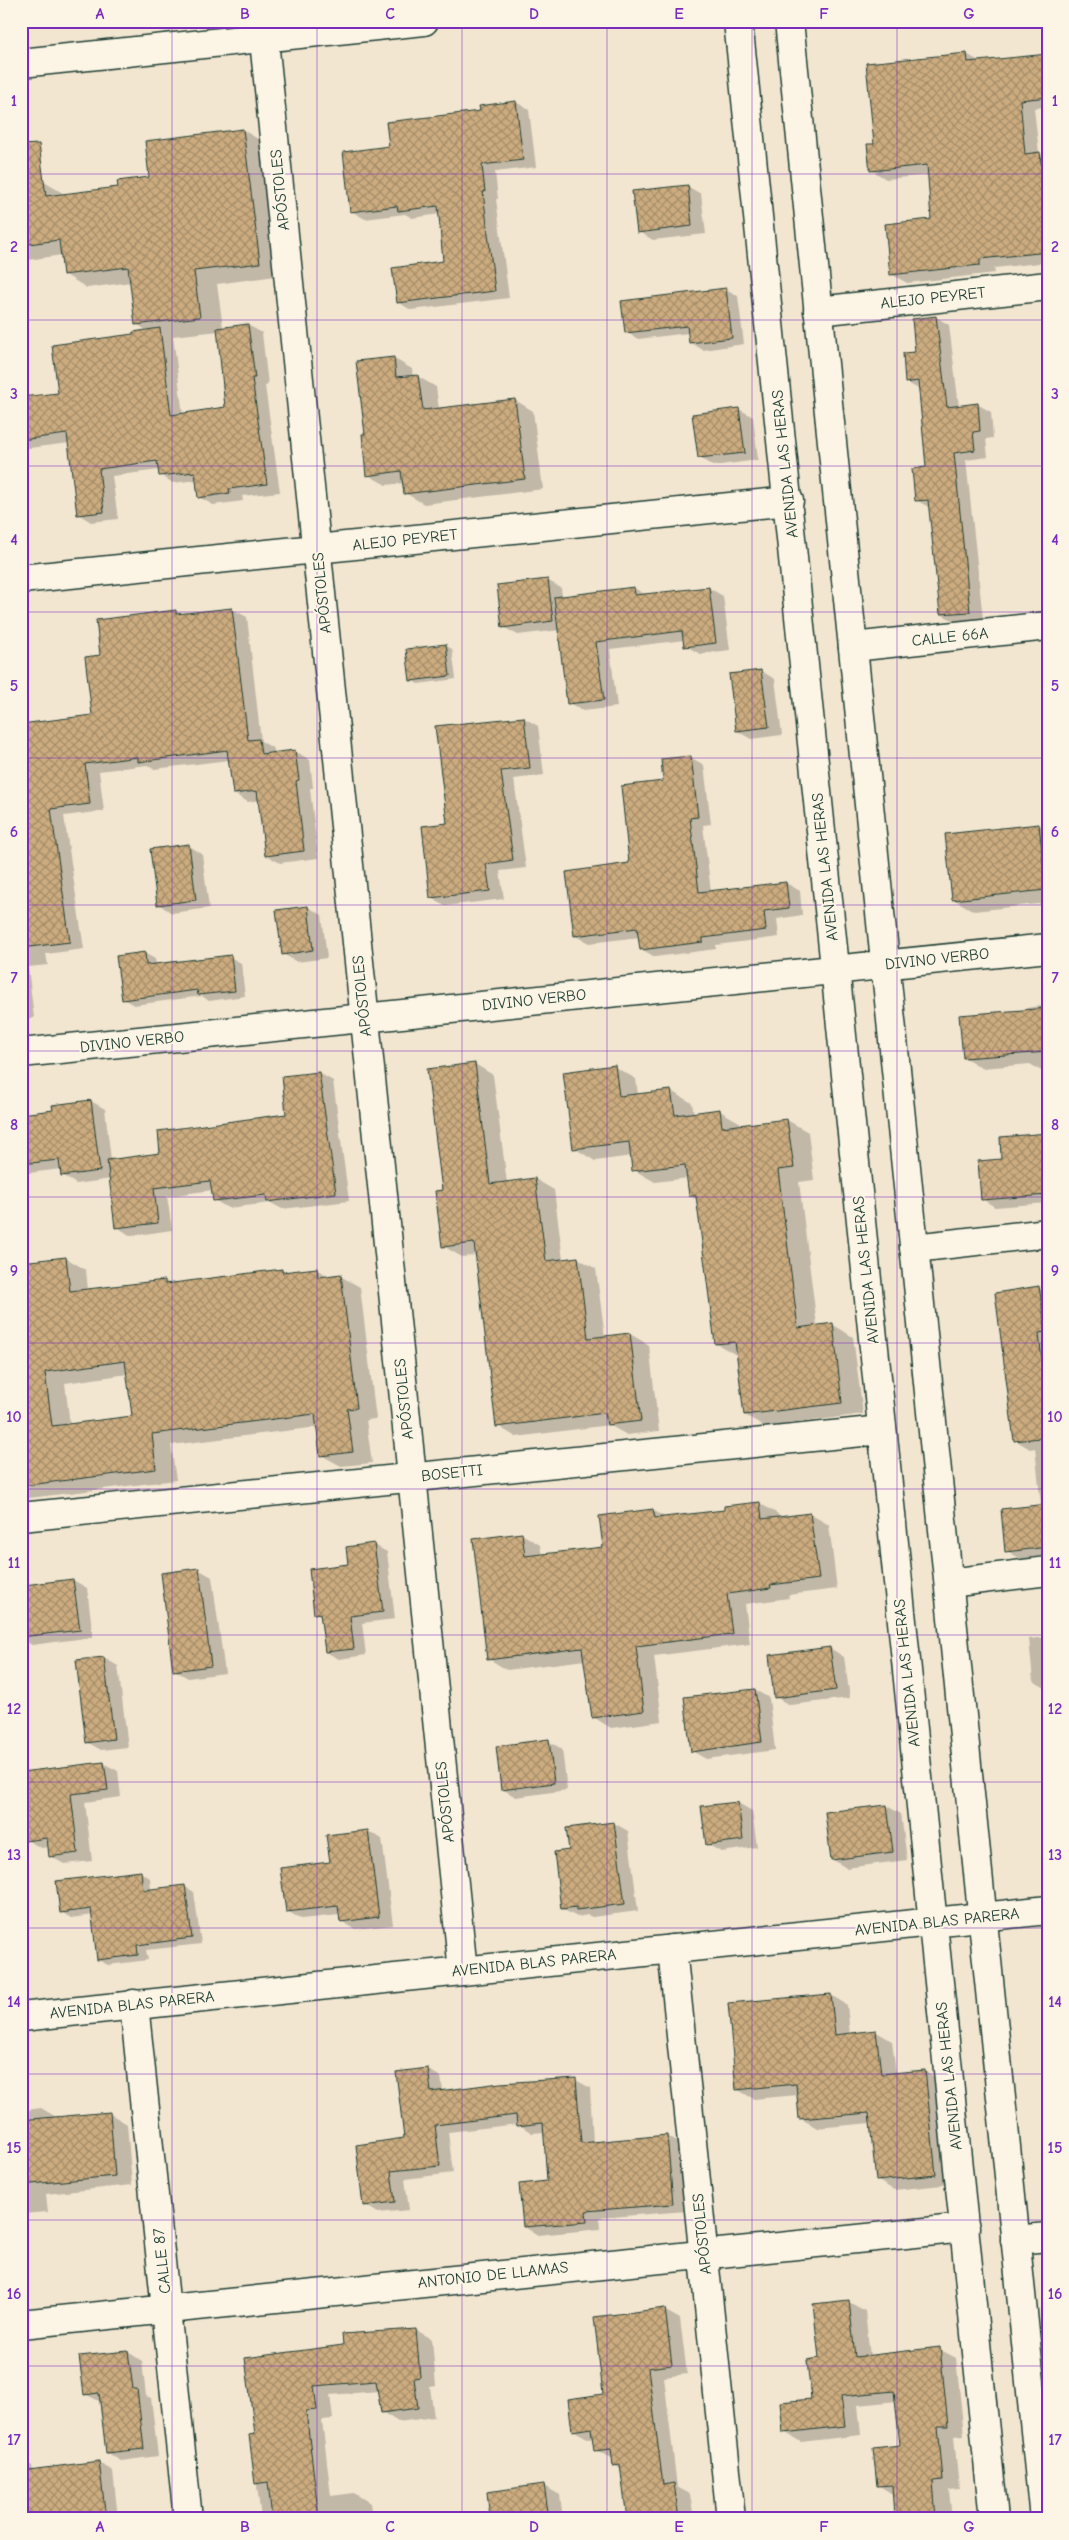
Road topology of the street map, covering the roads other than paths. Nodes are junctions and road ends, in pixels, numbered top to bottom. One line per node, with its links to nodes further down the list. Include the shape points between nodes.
1 (424, 21): 4 (street)
2 (738, 21): 8 (street, AVENIDA LAS HERAS)
3 (789, 21): 7 (street)
4 (263, 30): 5 (street); 9 (street, APÓSTOLES)
5 (21, 63)
6 (1048, 286): 7 (street, ALEJO PEYRET)
7 (818, 311): 12 (street)
8 (789, 501): 9 (street, ALEJO PEYRET); 15 (street, AVENIDA LAS HERAS)
9 (318, 549): 10 (street, ALEJO PEYRET); 16 (street, APÓSTOLES)
10 (21, 579)
11 (1048, 626): 12 (street, CALLE 66A)
12 (852, 647): 14 (street)
13 (1048, 948): 14 (street, DIVINO VERBO)
14 (885, 965): 15 (street, DIVINO VERBO); 19 (street)
15 (835, 970): 16 (street, DIVINO VERBO); 20 (street, AVENIDA LAS HERAS)
16 (364, 1018): 17 (street, DIVINO VERBO); 21 (street, APÓSTOLES)
17 (21, 1053)
18 (1048, 1233): 19 (street)
19 (914, 1248): 24 (street)
20 (882, 1430): 21 (street, BOSETTI); 27 (street, AVENIDA LAS HERAS)
21 (412, 1477): 22 (street, BOSETTI); 29 (street, APÓSTOLES)
22 (21, 1517)
23 (1048, 1571): 24 (street)
24 (948, 1582): 26 (street)
25 (1048, 1910): 26 (street, AVENIDA BLAS PARERA)
26 (982, 1917): 27 (street, AVENIDA BLAS PARERA); 34 (street)
27 (933, 1922): 28 (street, AVENIDA BLAS PARERA); 32 (street, AVENIDA LAS HERAS)
28 (672, 1949): 29 (street, AVENIDA BLAS PARERA); 35 (street, APÓSTOLES)
29 (463, 1971): 30 (street, AVENIDA BLAS PARERA)
30 (134, 2004): 31 (street, AVENIDA BLAS PARERA); 36 (street, CALLE 87)
31 (21, 2017)
32 (965, 2228): 35 (street, ANTONIO DE LLAMAS); 40 (street, AVENIDA LAS HERAS)
33 (1048, 2237): 34 (street)
34 (1015, 2240): 41 (street)
35 (705, 2253): 36 (street, ANTONIO DE LLAMAS); 39 (street, APÓSTOLES)
36 (167, 2309): 37 (street, ANTONIO DE LLAMAS); 38 (street, CALLE 87)
37 (21, 2324)
38 (188, 2519)
39 (731, 2519)
40 (994, 2519)
41 (1044, 2519)

